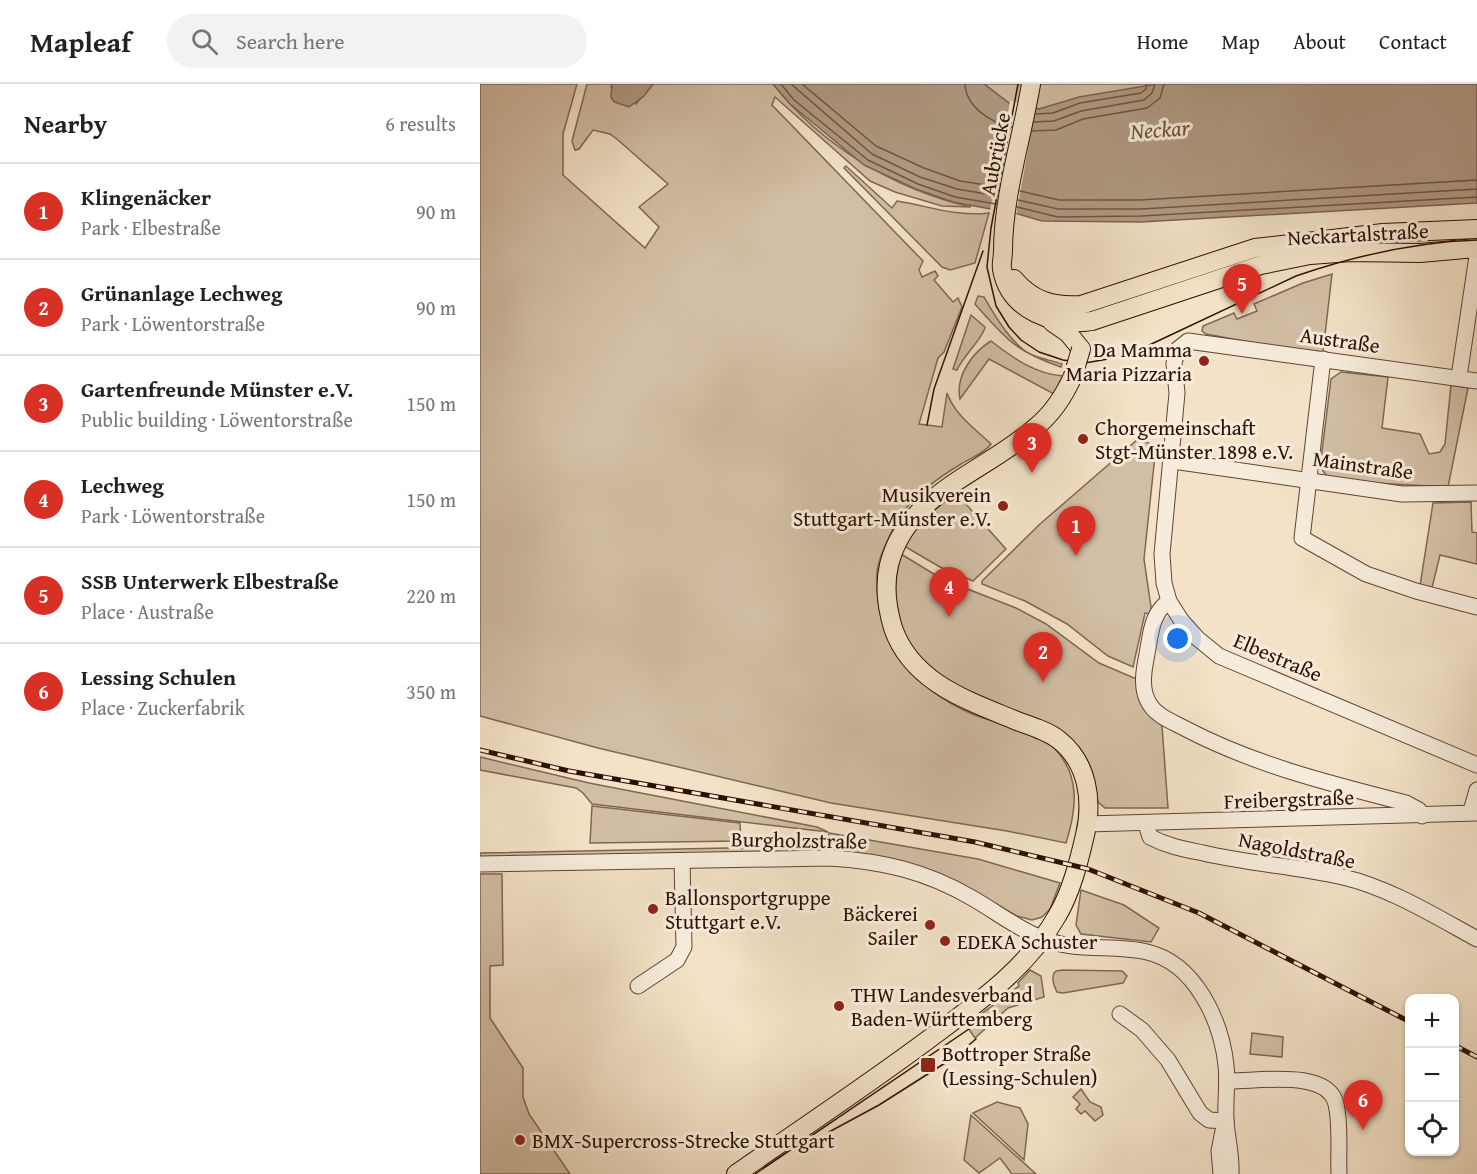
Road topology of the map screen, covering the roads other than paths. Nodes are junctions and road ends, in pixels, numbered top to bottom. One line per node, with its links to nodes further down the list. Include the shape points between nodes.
1 (1031, 85): 3 (main road, Aubrücke)
2 (1477, 229): 7 (main road, Neckartalstraße, via 1372,234 1255,248)
3 (1004, 231): 5 (main road, Neckartalstraße)
4 (1477, 248): 7 (main road, Neckartalstraße, via 1420,254 1310,255)
5 (1003, 255): 7 (main road, Neckartalstraße, via 1013,277 1031,295); 8 (main road, Neckartalstraße, via 1001,267 1011,291 1023,305)
6 (1477, 256): 12 (street)
7 (1082, 314): 8 (main road, Neckartalstraße, via 1065,322); 10 (main road)
8 (1045, 317): 10 (main road, via 1068,333)
9 (1197, 341): 11 (street, Austraße); 14 (street, Elbestraße, via 1188,341 1178,349 1174,363 1177,393)
10 (1081, 349): 23 (main road, bridge, via 1073,376 1058,404 1037,427 915,515 889,566 887,601 896,636 921,671 953,694 1059,740 1079,763 1084,777 1089,803)
11 (1323, 359): 12 (street, Austraße); 15 (street)
12 (1459, 377): 13 (street, Austraße)
13 (1477, 381)
14 (1173, 461): 15 (street, Mainstraße); 17 (street, Elbestraße, via 1162,554)
15 (1310, 479): 16 (street, Mainstraße, via 1402,494); 18 (street, via 1302,538 1366,574)
16 (1477, 493)
17 (1169, 601): 19 (street, Elbestraße, via 1197,638 1219,656); 22 (street, via 1155,615 1144,668 1145,696 1153,709 1208,740 1261,762 1407,803)
18 (1477, 607)
19 (1477, 765)
20 (1477, 790): 21 (street, Freibergstraße)
21 (1474, 812): 22 (street, Freibergstraße)
22 (1422, 816): 24 (street, Freibergstraße)
23 (1087, 824): 24 (street, Freibergstraße); 27 (main road, via 1060,911)
24 (1146, 824): 28 (street, Nagoldstraße, via 1150,837 1163,844 1242,862 1347,878 1400,899)
25 (682, 861): 26 (street, Burgholzstraße); 27 (street, Burgholzstraße, via 829,858 888,863 971,898); 29 (street, via 684,947 677,960)
26 (480, 864)
27 (1041, 938): 31 (street, Burgholzstraße, via 1086,950 1144,951 1177,966 1195,984 1218,1029); 33 (main road, via 981,1001)
28 (1477, 939)
29 (638, 986)
30 (1120, 1014): 32 (street, via 1142,1030 1168,1060 1200,1113 1209,1120)
31 (1227, 1082): 32 (street, Burgholzstraße); 36 (street, via 1309,1081 1328,1089 1334,1096 1337,1113)
32 (1226, 1121): 34 (street, via 1219,1151); 35 (street)
33 (736, 1174)
34 (1221, 1174)
35 (1231, 1174)
36 (1339, 1174)

